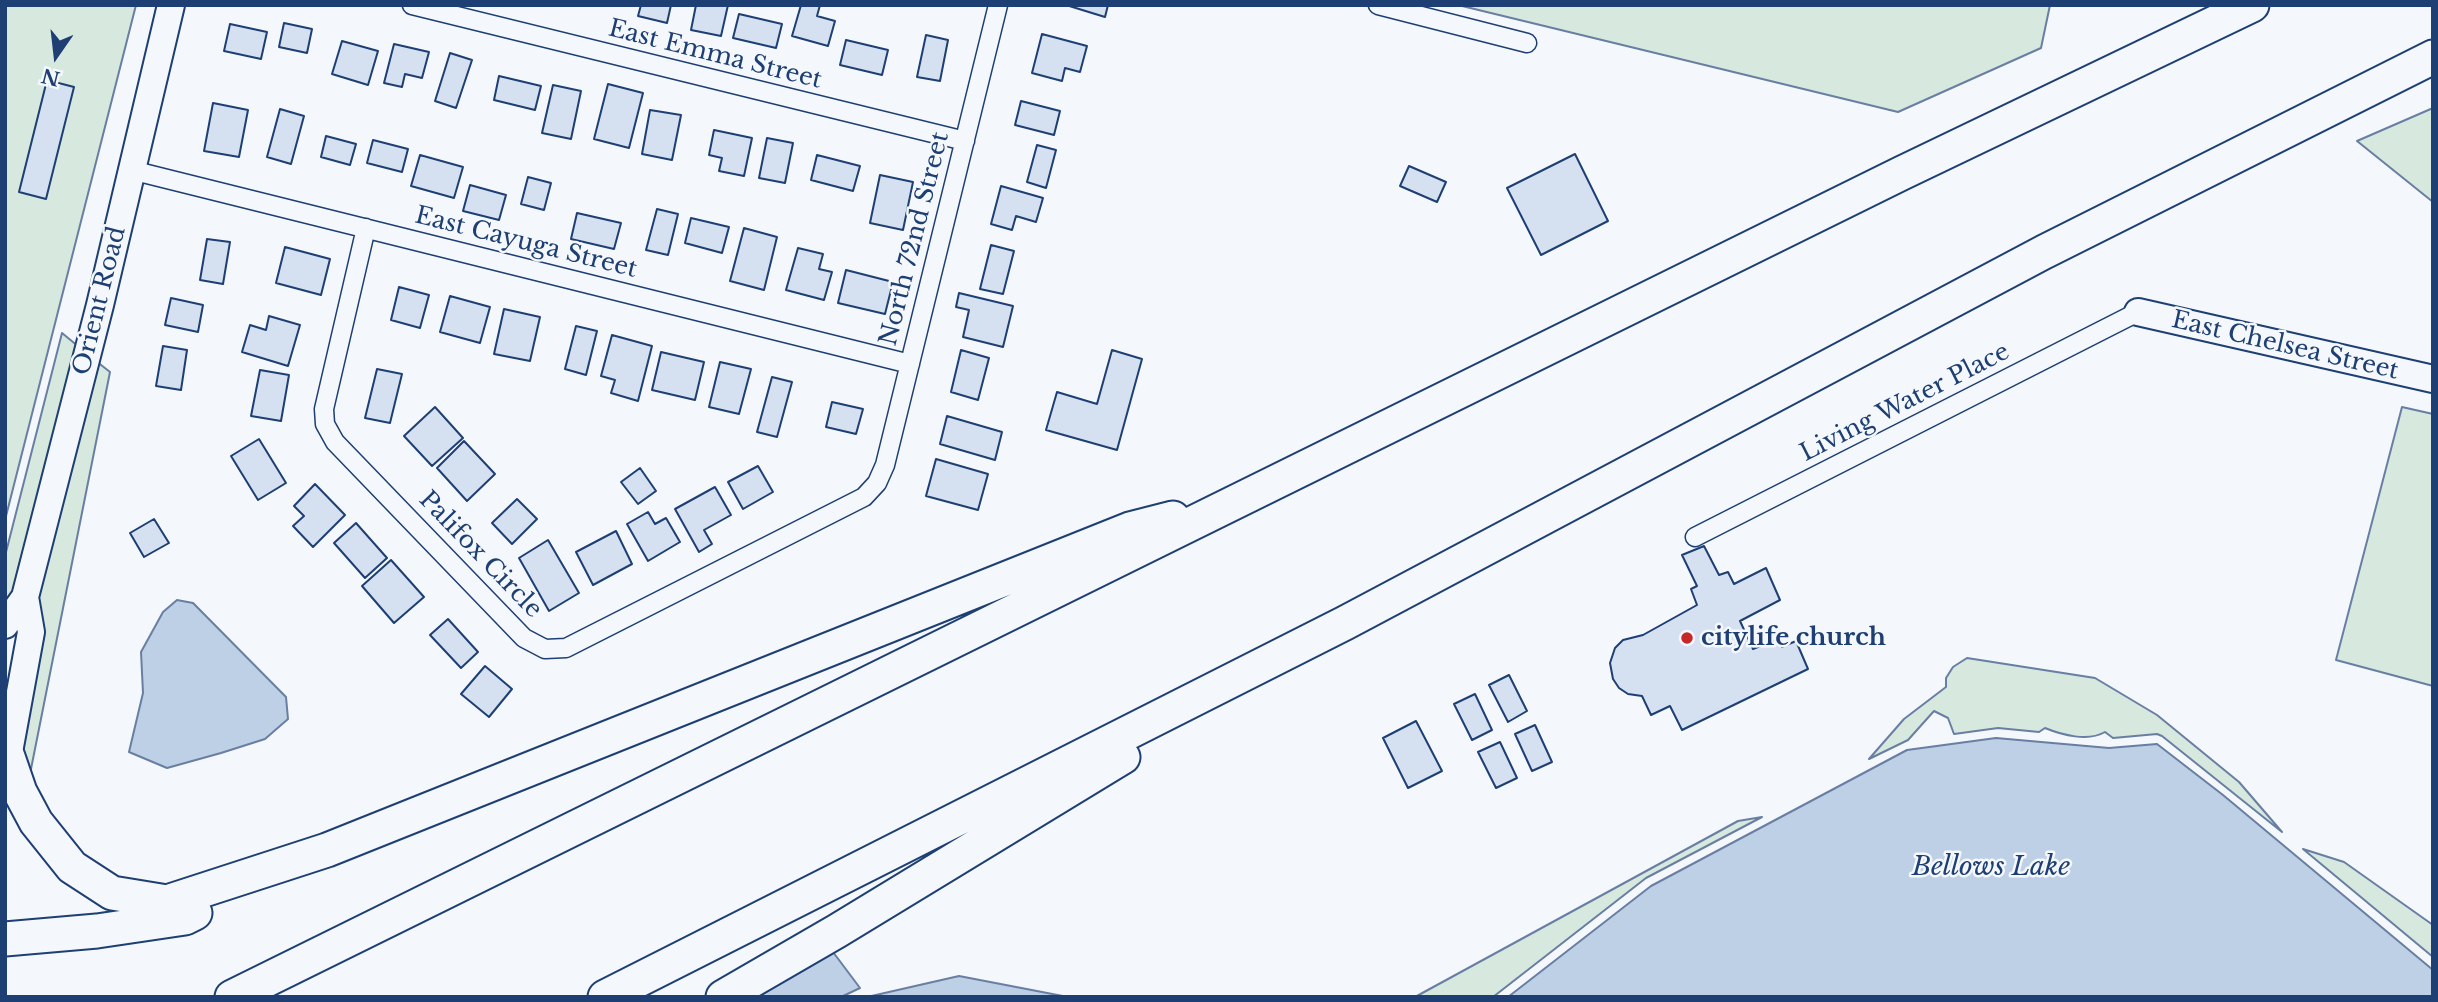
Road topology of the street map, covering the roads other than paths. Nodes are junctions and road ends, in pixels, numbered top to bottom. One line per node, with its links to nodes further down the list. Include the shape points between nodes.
1 (171, 5): 9 (street, Orient Road)
2 (412, 5): 8 (street, East Emma Street)
3 (998, 5): 8 (street, North 72nd Street)
4 (1378, 5): 6 (street)
5 (2252, 5): 15 (highway)
6 (1527, 43)
7 (2433, 57): 18 (highway, via 2044,252)
8 (965, 141): 12 (street, North 72nd Street)
9 (131, 170): 10 (street, East Cayuga Street); 17 (street, Orient Road)
10 (366, 228): 12 (street, East Cayuga Street); 14 (street, Palifox Circle, via 324,409 325,424 335,442 524,638 545,649 566,648 864,497)
11 (2138, 312): 13 (street, East Chelsea Street); 16 (street, Living Water Place)
12 (910, 364): 14 (street, North 72nd Street)
13 (2433, 379)
14 (877, 484)
15 (1236, 503): 21 (highway, via 1130,529); 23 (highway)
16 (1695, 537)
17 (25, 597): 19 (street, Orient Road); 20 (street, Orient Road, via 31,632)
18 (1345, 623): 24 (highway); 25 (highway)
19 (5, 625)
20 (7, 766): 21 (highway, via 37,823 72,867 112,893 167,902)
21 (327, 850): 22 (highway, via 184,918)
22 (5, 939)
23 (232, 997)
24 (605, 997)
25 (723, 997)

